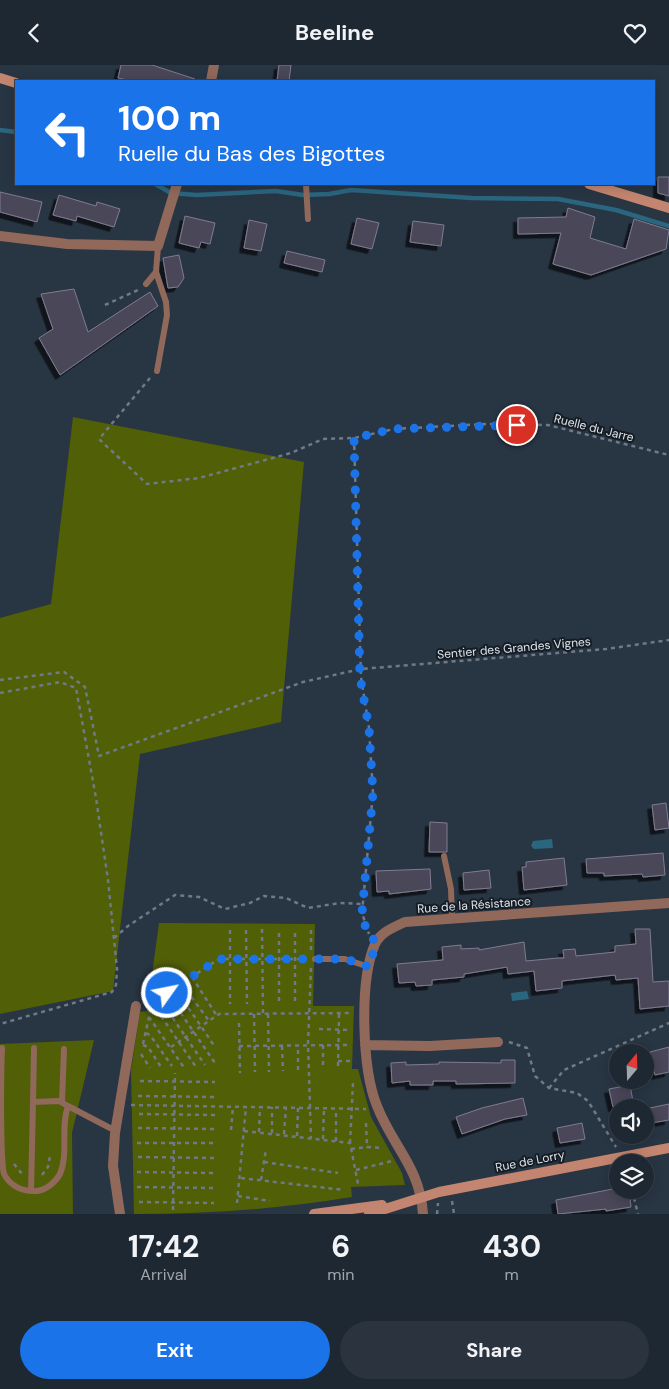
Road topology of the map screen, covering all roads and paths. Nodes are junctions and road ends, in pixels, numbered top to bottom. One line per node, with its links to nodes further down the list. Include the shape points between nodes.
1 (214, 65): 3 (street)
2 (0, 78): 4 (street)
3 (211, 80)
4 (15, 83)
5 (306, 185): 9 (lane)
6 (592, 185): 8 (street)
7 (177, 186): 11 (street)
8 (669, 208)
9 (308, 219)
10 (0, 236): 11 (street, via 67,244)
11 (158, 246): 12 (lane)
12 (156, 272): 13 (lane); 15 (lane, via 167,315)
13 (146, 284): 14 (path)
14 (105, 305)
15 (157, 371): 16 (path, Ruelle du Jarre, via 99,439 147,484 199,478 291,453 323,439)
16 (354, 438): 17 (path, Ruelle du Jarre, via 394,429 486,424 548,425); 19 (path)
17 (669, 455)
18 (669, 640): 19 (path, Sentier des Grandes Vignes, via 606,649)
19 (361, 669): 20 (path, Sentier des Grandes Vignes, via 303,682 99,756 85,687 64,672); 23 (path, via 373,793)
20 (0, 680)
21 (0, 693): 32 (path, via 60,682 76,688 96,798)
22 (444, 856): 25 (lane)
23 (363, 903): 32 (path, via 308,908 286,898 264,896 225,909 199,897 175,895); 33 (path, via 366,929)
24 (669, 903): 25 (street, Rue de la Résistance)
25 (452, 919): 33 (street, Rue de la Résistance, via 405,922 387,931)
26 (262, 929): 36 (path)
27 (295, 929): 38 (path)
28 (311, 929): 39 (path)
29 (230, 930): 34 (path)
30 (246, 930): 35 (path)
31 (279, 930): 37 (path)
32 (114, 938): 63 (path, via 117,969 112,992)
33 (376, 943): 40 (street)
34 (230, 959): 35 (path); 41 (path, via 219,959); 49 (path)
35 (246, 959): 36 (path); 50 (path)
36 (262, 959): 37 (path); 55 (path)
37 (279, 959): 38 (path); 46 (path)
38 (295, 959): 39 (path); 47 (path)
39 (313, 959): 40 (lane, via 346,959); 52 (path)
40 (369, 967): 58 (street)
41 (192, 977): 42 (path); 57 (path)
42 (182, 984): 43 (path); 60 (path)
43 (175, 988): 44 (path); 64 (path)
44 (167, 993): 45 (path); 68 (path)
45 (159, 999): 48 (path); 70 (path)
46 (279, 1001)
47 (295, 1001)
48 (152, 1003): 59 (path); 71 (path)
49 (230, 1004)
50 (247, 1004)
51 (136, 1010): 59 (path); 116 (street)
52 (310, 1013): 53 (path); 56 (path); 75 (path)
53 (339, 1013): 58 (path); 66 (path)
54 (254, 1014): 55 (path); 57 (path); 81 (path)
55 (263, 1014): 56 (path)
56 (268, 1014): 82 (path)
57 (217, 1016): 60 (path)
58 (365, 1016): 79 (street)
59 (150, 1017): 69 (path); 84 (path)
60 (209, 1021): 64 (path)
61 (239, 1023): 80 (path)
62 (669, 1023): 110 (path, via 564,1071)
63 (0, 1024)
64 (201, 1026): 68 (path); 85 (path)
65 (319, 1029): 66 (path)
66 (339, 1030): 67 (path); 77 (path)
67 (351, 1030)
68 (193, 1032): 70 (path); 91 (path)
69 (146, 1033): 73 (path); 93 (path)
70 (186, 1037): 71 (path); 92 (path)
71 (179, 1041): 84 (path); 96 (path)
72 (498, 1042): 79 (street, via 430,1047); 110 (path, via 527,1048 535,1076)
73 (143, 1045): 95 (path, via 148,1047); 98 (path, via 141,1056)
74 (298, 1045): 75 (path); 83 (path); 100 (path)
75 (308, 1045): 76 (path); 125 (path)
76 (323, 1045): 77 (path); 97 (path)
77 (339, 1045): 78 (path); 89 (path)
78 (348, 1045)
79 (365, 1045): 122 (street)
80 (239, 1046): 81 (path); 105 (path)
81 (254, 1046): 82 (path); 102 (path)
82 (269, 1046): 83 (path); 103 (path)
83 (282, 1046): 101 (path)
84 (171, 1047): 99 (path)
85 (215, 1047)
86 (2, 1048): 175 (lane, via 1,1167 11,1184)
87 (34, 1048): 114 (lane)
88 (64, 1049): 115 (lane)
89 (338, 1061): 90 (path); 94 (path)
90 (350, 1061)
91 (214, 1063)
92 (205, 1065)
93 (172, 1066)
94 (338, 1066)
95 (161, 1067)
96 (196, 1067)
97 (323, 1067)
98 (150, 1068)
99 (185, 1069)
100 (298, 1070)
101 (283, 1071)
102 (255, 1072)
103 (269, 1072)
104 (175, 1073): 107 (path)
105 (240, 1073)
106 (140, 1081): 107 (path)
107 (175, 1081): 108 (path); 112 (path)
108 (214, 1081)
109 (353, 1083): 128 (path)
110 (548, 1088): 155 (path, via 577,1093 588,1101)
111 (138, 1095): 112 (path)
112 (175, 1096): 113 (path); 117 (path)
113 (215, 1097)
114 (33, 1102): 115 (lane); 175 (lane)
115 (65, 1104): 133 (lane, via 110,1128); 175 (lane, via 60,1173 46,1188)
116 (120, 1105): 117 (path); 133 (street)
117 (175, 1106): 118 (path); 130 (path)
118 (233, 1107): 119 (path); 137 (path)
119 (246, 1107): 120 (path); 138 (path)
120 (260, 1107): 121 (path); 139 (path)
121 (272, 1107): 123 (path); 140 (path)
122 (377, 1107): 128 (path); 177 (street, via 417,1179)
123 (286, 1108): 124 (path); 141 (path)
124 (298, 1108): 125 (path); 142 (path)
125 (311, 1108): 126 (path); 143 (path)
126 (324, 1109): 127 (path); 144 (path)
127 (336, 1109): 128 (path); 145 (path)
128 (353, 1109): 149 (path)
129 (139, 1114): 130 (path)
130 (174, 1115): 131 (path); 135 (path)
131 (215, 1115)
132 (366, 1123): 150 (path)
133 (116, 1128): 186 (street, via 114,1165)
134 (138, 1128): 135 (path)
135 (174, 1129): 136 (path); 147 (path)
136 (214, 1129)
137 (231, 1130)
138 (244, 1131): 139 (path); 168 (path)
139 (259, 1132): 140 (path)
140 (272, 1133): 141 (path)
141 (284, 1135): 142 (path)
142 (297, 1136): 143 (path)
143 (311, 1138): 144 (path)
144 (323, 1139): 145 (path)
145 (336, 1141): 149 (path)
146 (138, 1143): 147 (path)
147 (174, 1143): 148 (path); 158 (path)
148 (214, 1143)
149 (350, 1143): 154 (path)
150 (367, 1147): 151 (path); 154 (path)
151 (384, 1148)
152 (669, 1148): 156 (street, Rue de Lorry)
153 (266, 1149): 162 (path)
154 (351, 1149): 163 (path)
155 (619, 1154)
156 (637, 1154)
157 (138, 1157): 158 (path)
158 (174, 1158): 159 (path); 165 (path)
159 (214, 1158)
160 (609, 1159): 177 (street, Rue de Lorry)
161 (392, 1161): 163 (path)
162 (264, 1162): 167 (path); 169 (path)
163 (356, 1169): 170 (path)
164 (137, 1173): 165 (path)
165 (174, 1173): 166 (path); 172 (path)
166 (214, 1173)
167 (338, 1173)
168 (241, 1177): 169 (path); 176 (path)
169 (261, 1180): 174 (path)
170 (358, 1184)
171 (137, 1187): 172 (path)
172 (174, 1188): 173 (path); 181 (path)
173 (213, 1188)
174 (344, 1189)
175 (31, 1191)
176 (238, 1196): 179 (path); 183 (path)
177 (422, 1197): 184 (street, Rue de Lorry); 189 (street)
178 (634, 1199): 190 (path)
179 (270, 1201)
180 (139, 1202): 181 (path)
181 (173, 1202): 182 (path); 185 (path)
182 (214, 1203)
183 (237, 1203)
184 (396, 1204): 187 (street, Rue de Lorry); 188 (street, Rue de Lorry)
185 (173, 1210)
186 (120, 1214)
187 (314, 1214)
188 (369, 1214)
189 (423, 1214)
190 (638, 1214)

